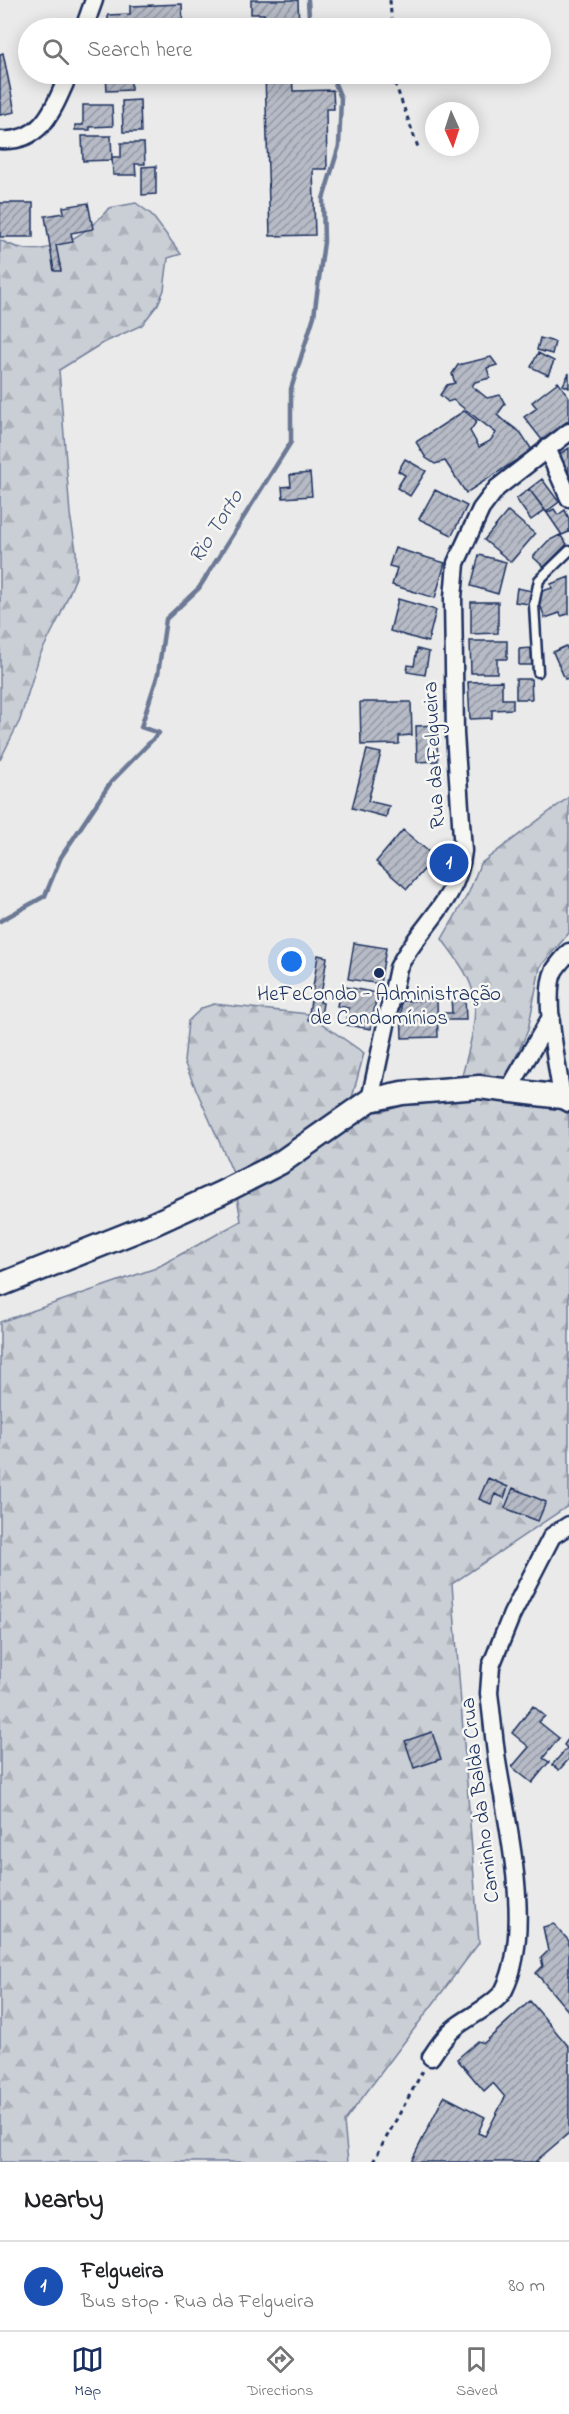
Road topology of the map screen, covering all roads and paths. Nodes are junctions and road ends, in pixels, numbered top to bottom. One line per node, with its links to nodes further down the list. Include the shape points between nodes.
1 (94, 0): 3 (street)
2 (390, 0): 4 (path)
3 (88, 18)
4 (391, 18)
5 (64, 84): 7 (street, via 44,124 28,136)
6 (395, 84): 8 (path)
7 (0, 140)
8 (419, 150)
9 (569, 432): 10 (street, Rua da Felgueira)
10 (548, 448): 11 (street); 18 (street, Rua da Felgueira, via 497,488 481,509 456,563 455,734 461,870 448,896 398,968)
11 (569, 498)
12 (569, 551): 13 (lane, via 539,580 534,604)
13 (538, 672)
14 (569, 952): 15 (street, via 554,970)
15 (551, 1017): 16 (street); 17 (street)
16 (509, 1089): 17 (street); 18 (street, via 442,1089)
17 (565, 1099)
18 (370, 1100): 19 (street, via 280,1163 221,1193)
19 (0, 1285)
20 (569, 1525): 21 (street, Caminho da Balda Crua, via 552,1536 512,1614 491,1666 489,1693 515,1877 517,1936 510,1970 503,1992 456,2026)
21 (431, 2057): 22 (path)
22 (372, 2161)

